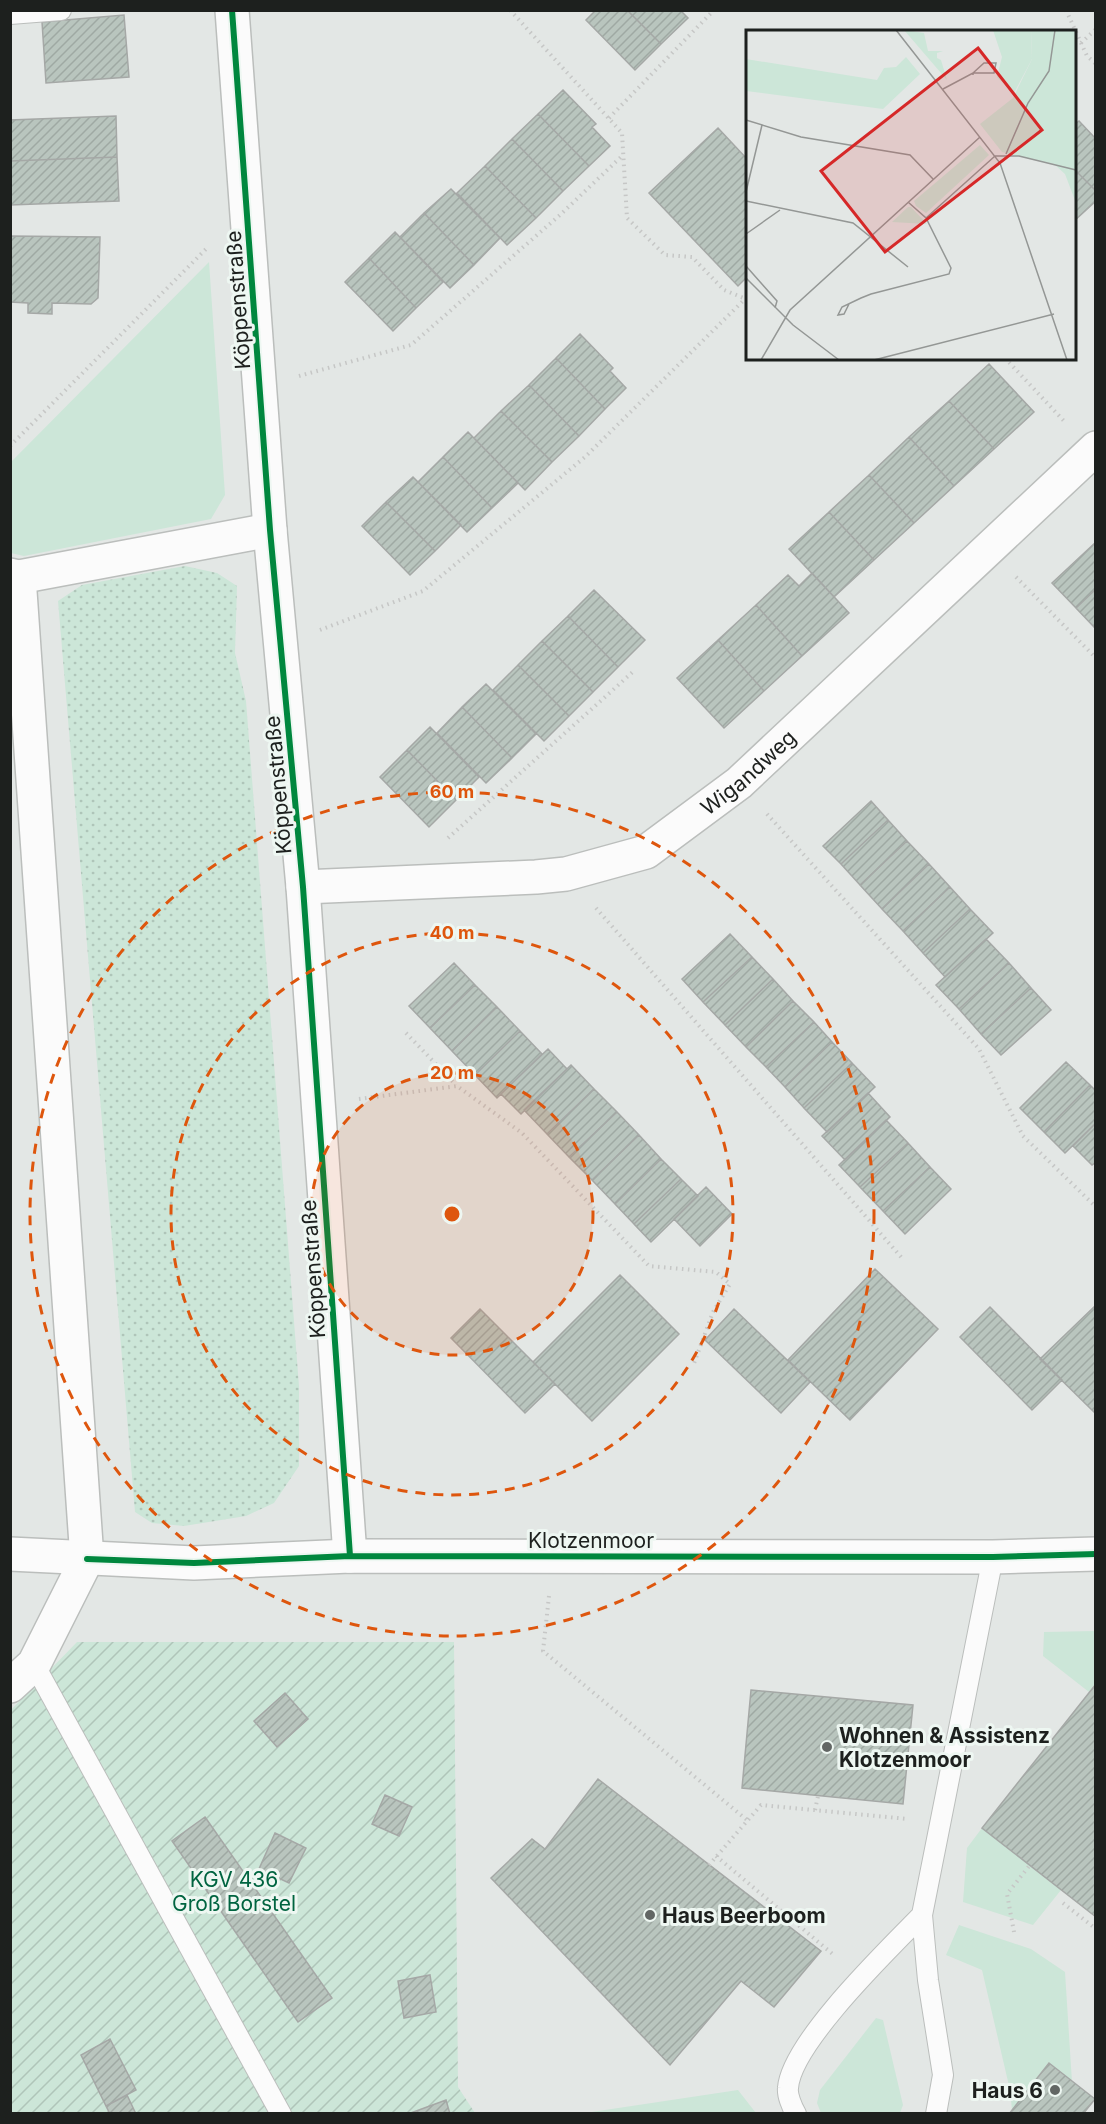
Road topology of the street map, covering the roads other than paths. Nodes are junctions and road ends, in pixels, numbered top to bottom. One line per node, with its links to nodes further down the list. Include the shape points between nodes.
1 (61, 10): 3 (lane)
2 (232, 10): 5 (street, Köppenstraße)
3 (10, 14)
4 (1094, 450): 7 (street, Wigandweg, via 739,783 646,852 566,874)
5 (270, 530): 6 (street); 7 (street, Köppenstraße)
6 (14, 576): 12 (street)
7 (303, 887): 10 (street, Köppenstraße)
8 (10, 1554): 12 (street, Klotzenmoor)
9 (1095, 1554): 11 (street, Klotzenmoor)
10 (350, 1556): 11 (street, Klotzenmoor); 12 (street, Klotzenmoor, via 194,1563)
11 (993, 1557): 15 (lane, via 941,1822)
12 (87, 1559): 13 (street)
13 (34, 1664): 14 (street); 16 (lane)
14 (10, 1686)
15 (917, 1910): 17 (lane, via 813,2035 795,2064 787,2088); 18 (lane, via 943,2075)
16 (281, 2114)
17 (796, 2114)
18 (936, 2114)

